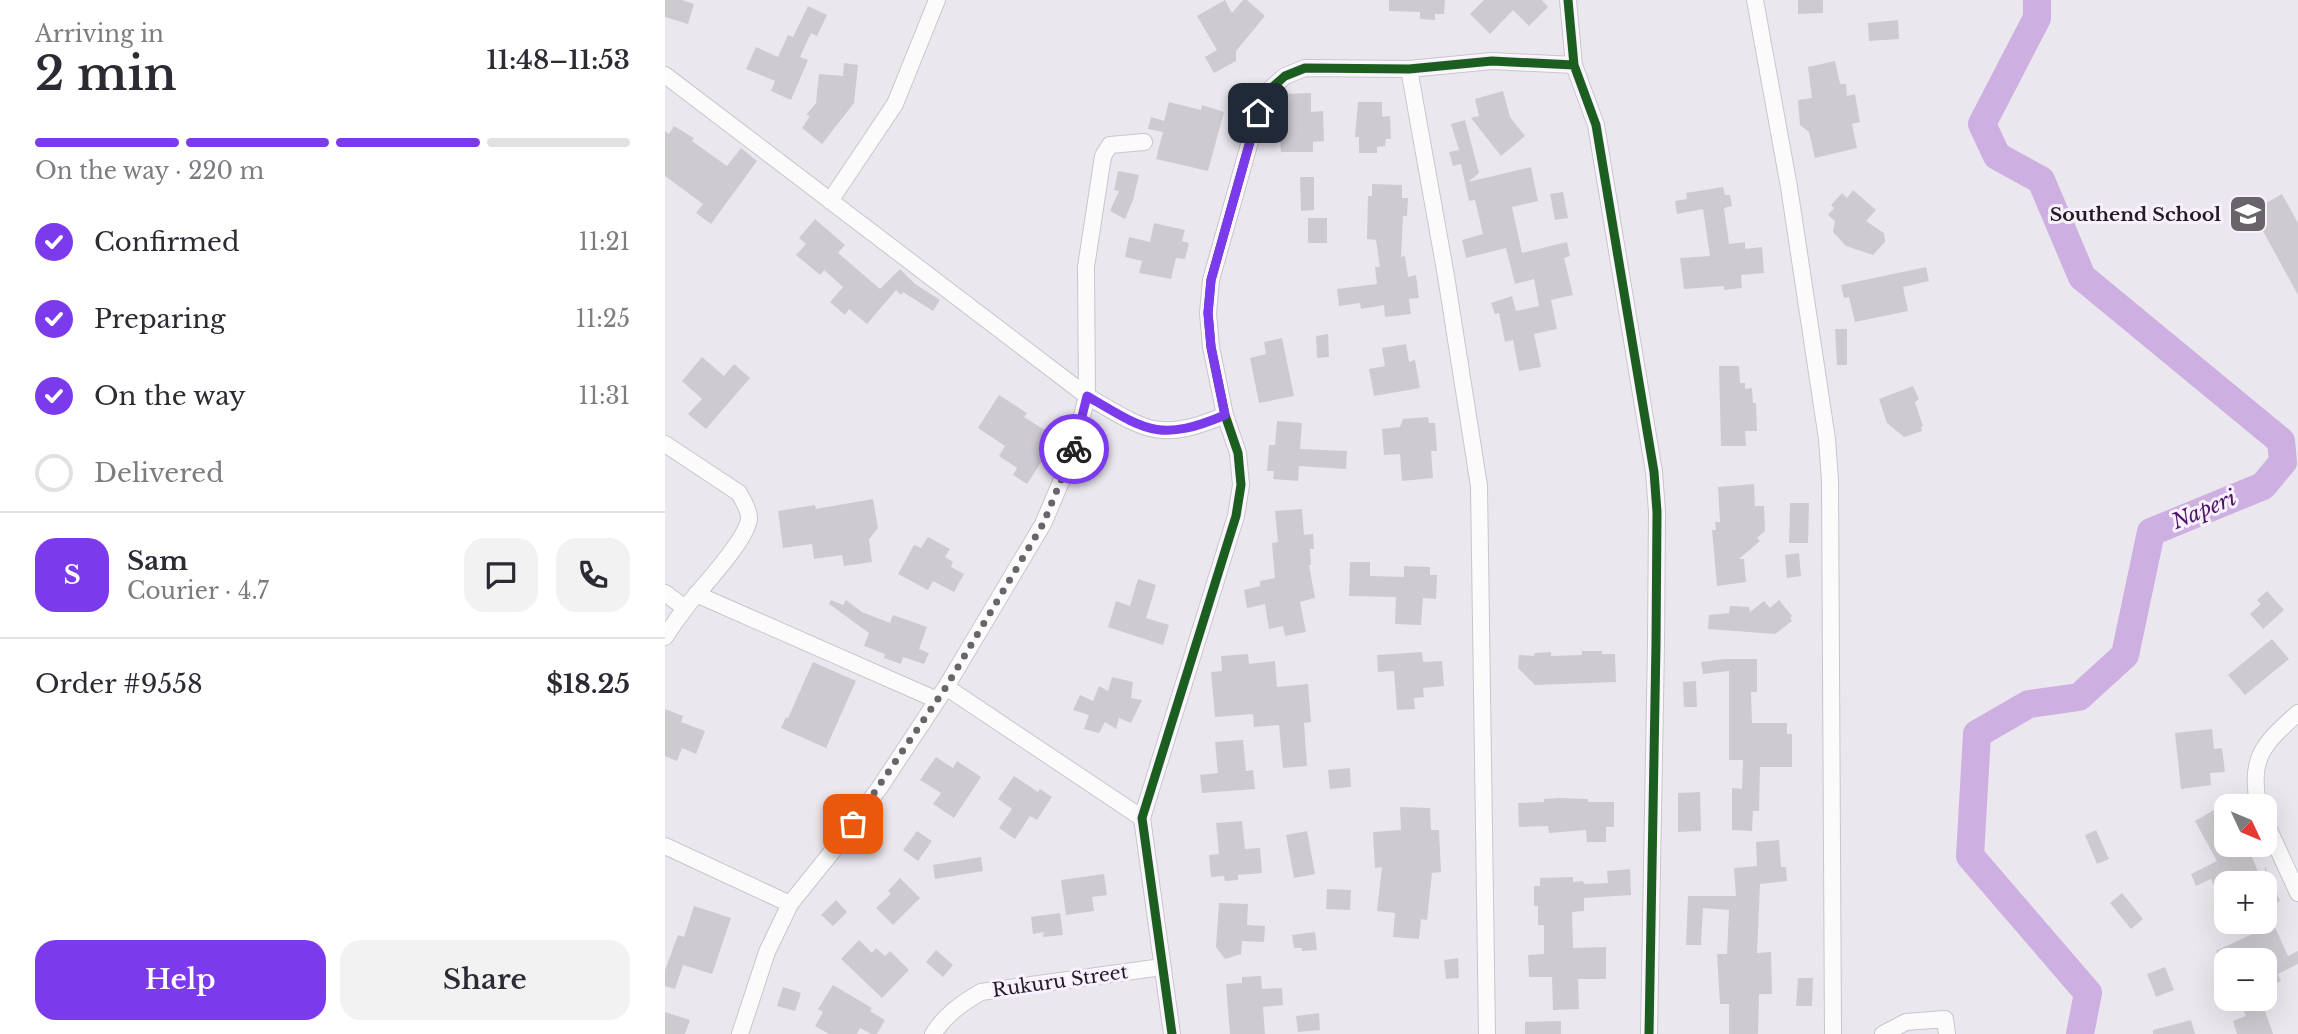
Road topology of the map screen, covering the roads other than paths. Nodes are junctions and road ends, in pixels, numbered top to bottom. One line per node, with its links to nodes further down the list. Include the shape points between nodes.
1 (937, 0): 8 (street, via 895,104)
2 (1568, 0): 4 (street)
3 (1755, 0): 30 (street, via 1827,439)
4 (1574, 65): 5 (street, via 1492,61); 29 (street, via 1596,125 1654,472 1656,644)
5 (1409, 69): 10 (street, via 1305,68 1285,76 1268,91 1211,280 1211,347); 28 (street, via 1479,486)
6 (665, 75): 8 (street)
7 (1144, 142): 9 (street, via 1110,145 1103,156 1086,267)
8 (831, 201): 9 (street)
9 (1087, 396): 10 (street, via 1134,424 1158,431); 16 (street, via 1072,456 1043,524)
10 (1225, 415): 19 (street, via 1238,453 1241,485 1236,516)
11 (665, 444): 13 (street, via 739,494 749,518 746,531)
12 (665, 593): 14 (street)
13 (696, 594): 14 (street); 16 (street)
14 (685, 608): 15 (street)
15 (665, 637)
16 (941, 694): 19 (street); 23 (street, via 872,798)
17 (2298, 713): 18 (street, via 2270,739 2257,761)
18 (2256, 794)
19 (1142, 818): 24 (street)
20 (665, 846): 23 (street)
21 (2277, 847): 22 (street)
22 (2298, 893)
23 (790, 904): 25 (street, via 767,952)
24 (1162, 967): 26 (street, Rukuru Street, via 981,992 959,1005); 27 (street)
25 (740, 1034)
26 (933, 1034)
27 (1172, 1034)
28 (1487, 1034)
29 (1649, 1034)
30 (1833, 1034)
31 (1883, 1034): 32 (street, via 1906,1022 1945,1019)
32 (1947, 1034)

